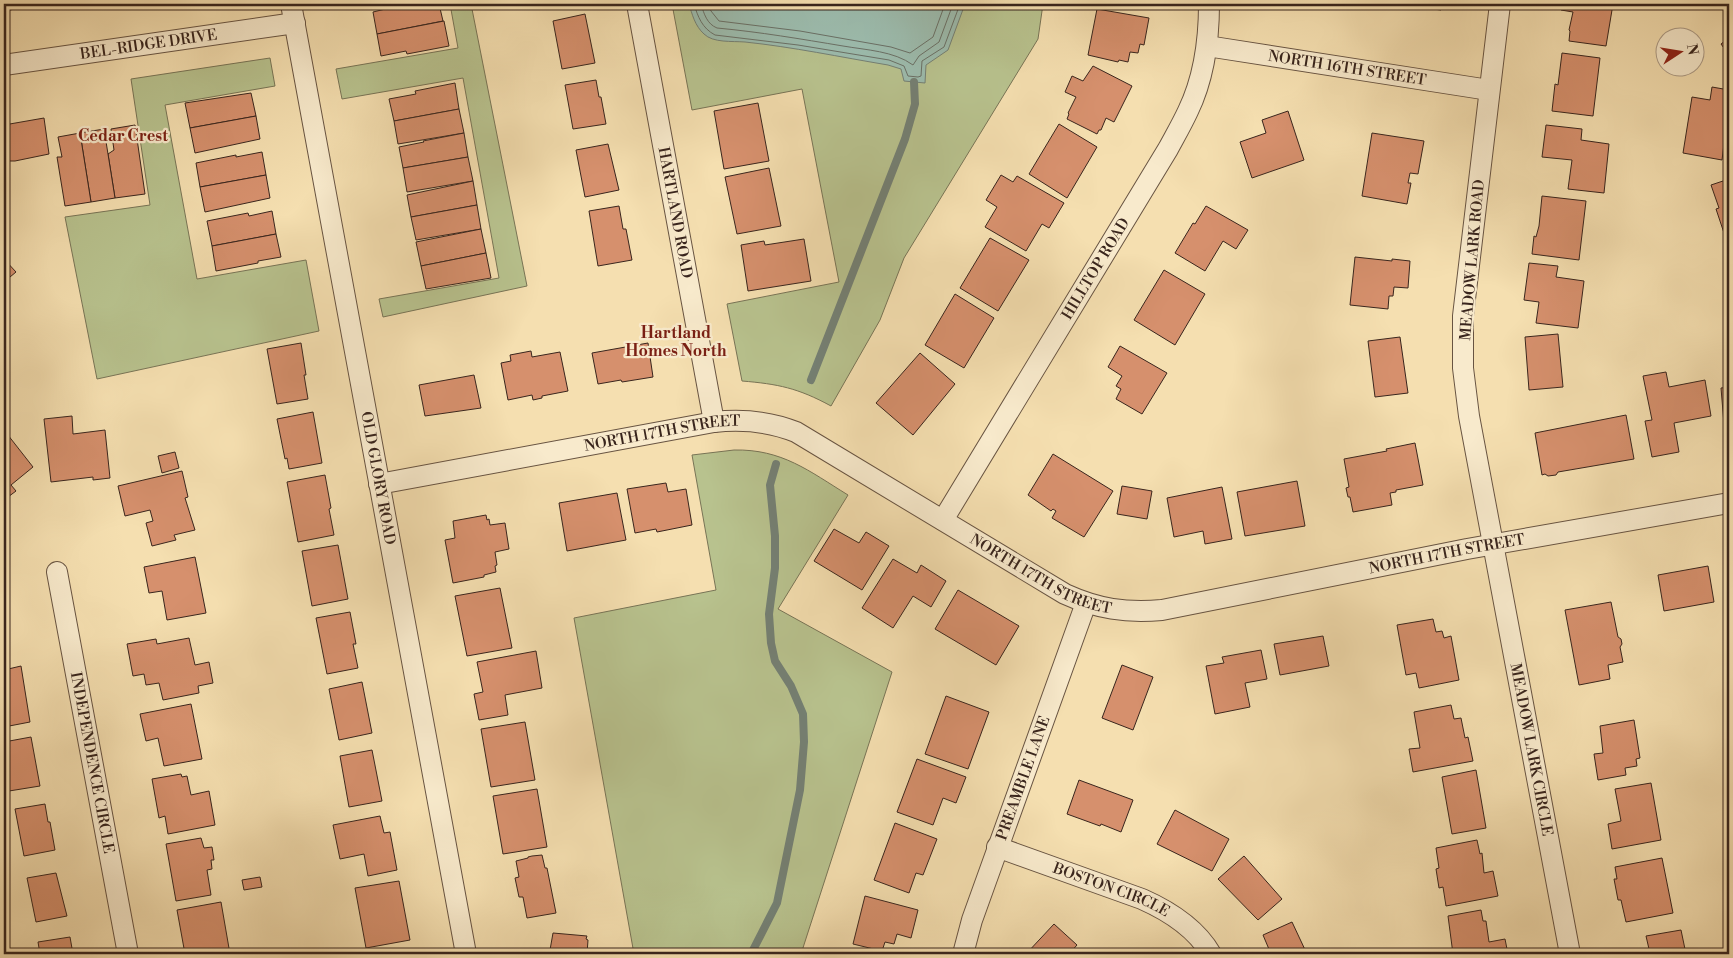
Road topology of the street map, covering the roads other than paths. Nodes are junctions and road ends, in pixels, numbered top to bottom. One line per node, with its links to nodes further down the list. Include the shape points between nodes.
1 (637, 4): 8 (street, HARTLAND ROAD)
2 (1209, 4): 5 (street, HILLTOP ROAD)
3 (1500, 4): 7 (street, MEADOW LARK ROAD)
4 (293, 13): 6 (street, BEL-RIDGE DRIVE); 9 (street, OLD GLORY ROAD)
5 (1207, 46): 7 (street, NORTH 16TH STREET); 11 (street, HILLTOP ROAD, via 1189,110 1168,149)
6 (4, 65)
7 (1490, 90): 12 (street, MEADOW LARK ROAD, via 1464,316 1463,368)
8 (714, 422): 9 (street, NORTH 17TH STREET); 11 (street, NORTH 17TH STREET, via 760,421 783,426)
9 (379, 484): 17 (street, OLD GLORY ROAD)
10 (1729, 503): 12 (street, NORTH 17TH STREET)
11 (943, 520): 14 (street, NORTH 17TH STREET)
12 (1493, 544): 14 (street, NORTH 17TH STREET, via 1162,610 1142,612); 20 (street, MEADOW LARK CIRCLE)
13 (57, 572): 16 (street, INDEPENDENCE CIRCLE)
14 (1086, 604): 15 (street, PREAMBLE LANE)
15 (997, 847): 18 (street, PREAMBLE LANE); 19 (street, BOSTON CIRCLE, via 1165,910 1193,932)
16 (128, 954)
17 (466, 954)
18 (963, 954)
19 (1211, 954)
20 (1570, 954)

